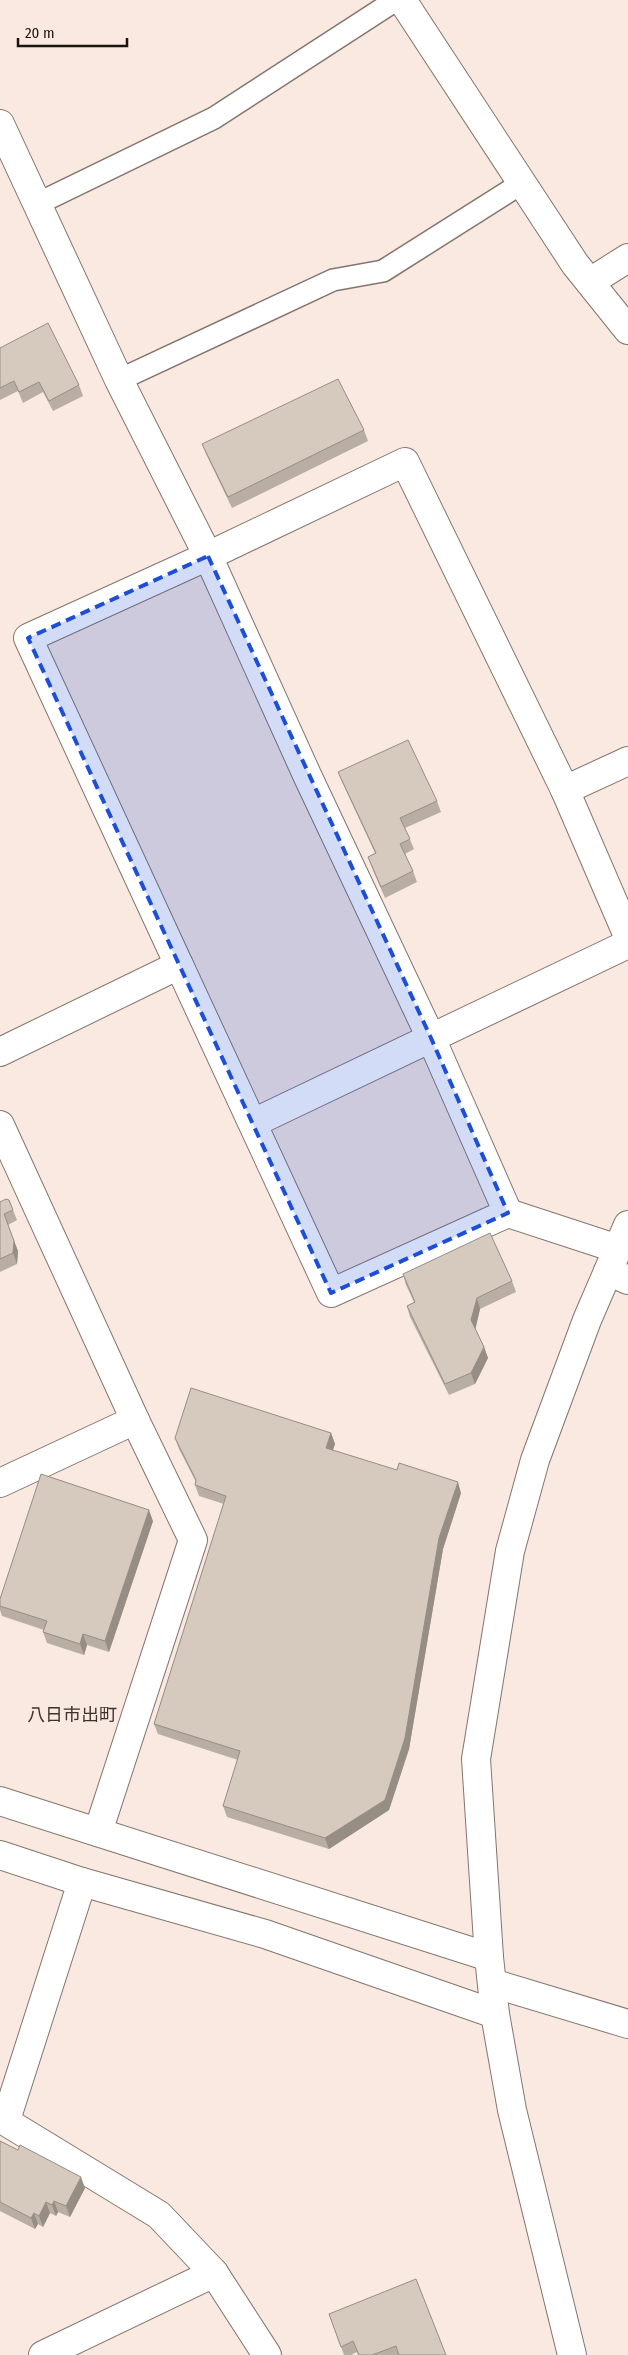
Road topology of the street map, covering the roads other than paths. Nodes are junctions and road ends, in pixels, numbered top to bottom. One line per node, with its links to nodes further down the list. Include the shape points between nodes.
1 (396, 0): 5 (lane, via 214,118)
2 (402, 0): 4 (street)
3 (0, 124): 5 (street)
4 (522, 183): 7 (street); 9 (lane, via 383,271 333,280)
5 (37, 204): 9 (street)
6 (628, 258): 7 (street)
7 (590, 282): 8 (street)
8 (628, 330)
9 (118, 380): 10 (street)
10 (208, 556): 12 (street, via 405,462); 15 (street, via 28,638); 16 (street)
11 (628, 761): 12 (street)
12 (565, 790): 13 (street)
13 (628, 936)
14 (628, 944): 16 (street)
15 (179, 965): 17 (street); 18 (street)
16 (431, 1038): 18 (street); 20 (street)
17 (0, 1052)
18 (253, 1123): 20 (street, via 331,1292)
19 (0, 1124): 22 (street)
20 (508, 1213): 21 (street)
21 (621, 1256): 28 (street, via 587,1320 535,1460 510,1552 476,1759)
22 (135, 1420): 23 (street); 25 (street, via 193,1540)
23 (0, 1483)
24 (0, 1801): 25 (street)
25 (98, 1832): 28 (street)
26 (0, 1855): 27 (street)
27 (82, 1882): 29 (street, via 265,1934); 31 (street)
28 (491, 1970): 29 (street); 30 (street)
29 (496, 2014): 35 (street, via 512,2110)
30 (628, 2024)
31 (3, 2119): 32 (street, via 159,2215)
32 (214, 2273): 33 (street); 34 (street)
33 (43, 2355)
34 (267, 2355)
35 (572, 2355)

